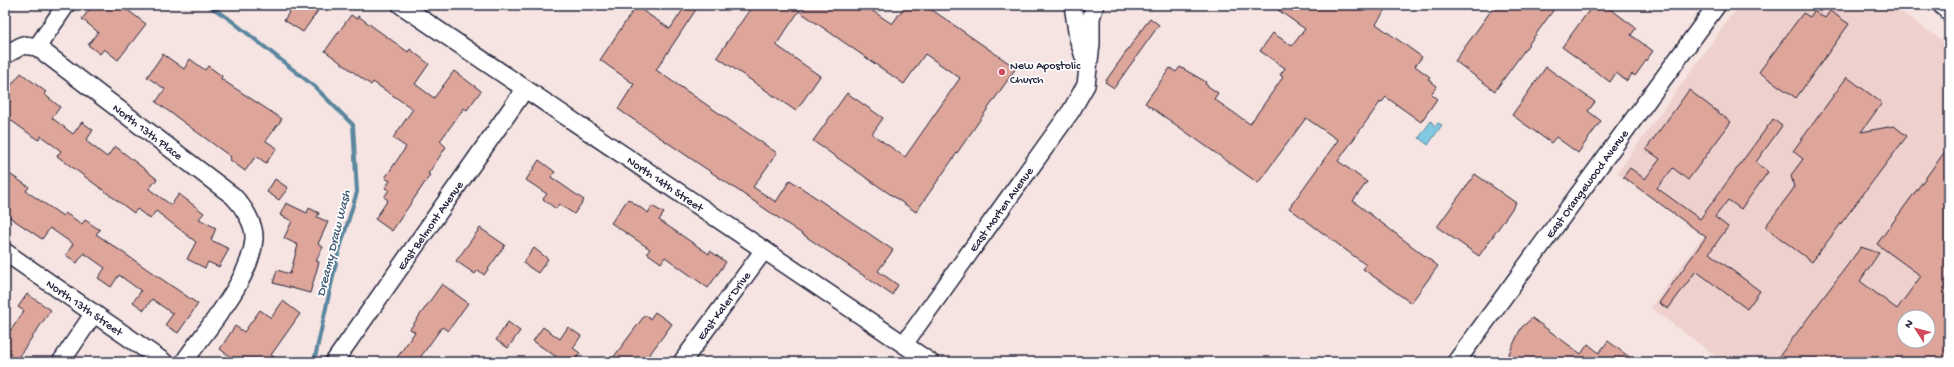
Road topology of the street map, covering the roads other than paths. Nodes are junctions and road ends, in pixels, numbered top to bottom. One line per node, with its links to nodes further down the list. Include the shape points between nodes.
1 (66, 5): 8 (street)
2 (401, 5): 11 (street, North 14th Street)
3 (1073, 5): 10 (street, via 1078,38)
4 (1095, 5): 10 (street, East Morten Avenue, via 1091,18)
5 (1717, 5): 22 (street, East Orangewood Avenue)
6 (1944, 5): 7 (main road)
7 (1949, 9)
8 (30, 46): 9 (street); 18 (street, North 13th Place, via 233,196 250,220 254,238 247,269)
9 (5, 55)
10 (1089, 71): 15 (street, East Morten Avenue, via 1086,85 1071,111)
11 (525, 89): 12 (street, North 14th Street); 19 (street, East Belmont Avenue)
12 (764, 250): 15 (street, North 14th Street); 20 (street, East Kaler Drive)
13 (5, 252): 14 (street, North 13th Street)
14 (94, 313): 16 (street); 17 (street, North 13th Street)
15 (904, 344): 21 (street, North 14th Street)
16 (61, 362)
17 (164, 362)
18 (184, 362)
19 (334, 362)
20 (682, 362)
21 (930, 362)
22 (1456, 362)

